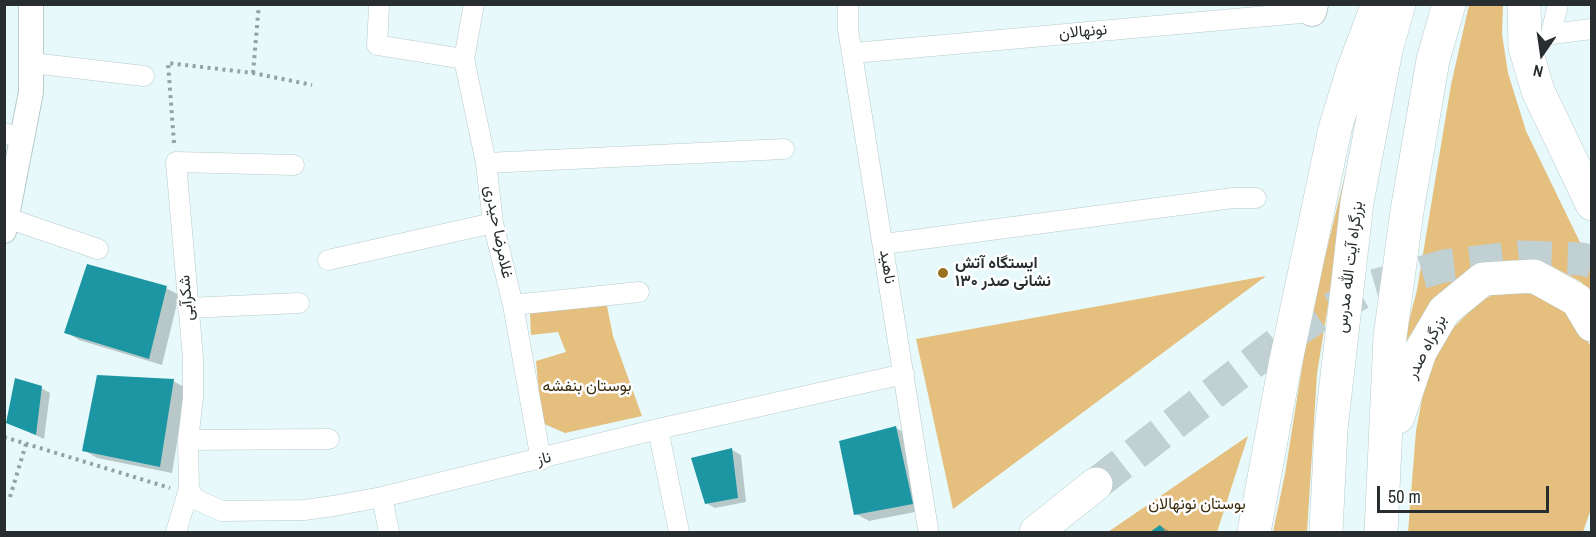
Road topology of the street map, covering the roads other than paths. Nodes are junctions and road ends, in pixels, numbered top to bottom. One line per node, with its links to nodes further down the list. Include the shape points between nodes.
1 (31, 4): 15 (street)
2 (474, 4): 14 (street, غلامرضا حیدری)
3 (848, 4): 13 (street, ناهید, via 848,29)
4 (1378, 4): 38 (highway, via 1335,129)
5 (1399, 4): 50 (highway, بزرگراه آیت الله مدرس, via 1386,50 1357,202 1331,429)
6 (1449, 4): 40 (highway, via 1433,60 1407,211 1390,337)
7 (1524, 4): 22 (highway, via 1525,47 1538,91)
8 (1558, 4): 12 (street, via 1551,34)
9 (379, 7): 14 (street, via 377,45)
10 (1313, 8): 11 (street, نونهالان)
11 (1254, 10): 13 (street, نونهالان)
12 (1592, 29)
13 (854, 53): 25 (street, ناهید)
14 (464, 59): 19 (street, غلامرضا حیدری)
15 (32, 63): 16 (street); 17 (street, via 31,92)
16 (144, 76)
17 (13, 136): 24 (street)
18 (784, 149): 19 (street)
19 (486, 163): 23 (street, غلامرضا حیدری)
20 (294, 165): 31 (street, شکرآبی, via 176,162)
21 (1256, 198): 25 (street)
22 (1592, 204)
23 (494, 223): 27 (street); 30 (street, غلامرضا حیدری)
24 (6, 225): 26 (street)
25 (884, 243): 33 (street, ناهید)
26 (98, 249)
27 (328, 260)
28 (639, 292): 30 (street)
29 (299, 303): 31 (street)
30 (513, 305): 37 (street, غلامرضا حیدری)
31 (188, 308): 36 (street, شکرآبی, via 193,358)
32 (1592, 325): 40 (highway, بزرگراه صدر, via 1577,300 1534,276 1483,279 1444,311 1420,352 1397,420)
33 (904, 374): 34 (street, ناز); 43 (street, ناهید)
34 (658, 429): 37 (street, ناز); 46 (street)
35 (329, 439): 36 (street)
36 (188, 440): 41 (street, شکرآبی)
37 (542, 460): 42 (street, ناز)
38 (1264, 477): 48 (highway); 49 (highway)
39 (1096, 484): 47 (highway)
40 (1382, 486): 51 (highway)
41 (189, 489): 42 (street, ناز, via 195,499 222,511 304,510); 44 (street, شکرآبی)
42 (382, 497): 45 (street)
43 (928, 529)
44 (176, 532)
45 (389, 532)
46 (679, 532)
47 (1035, 532)
48 (1235, 532)
49 (1254, 532)
50 (1326, 532)
51 (1381, 532)

